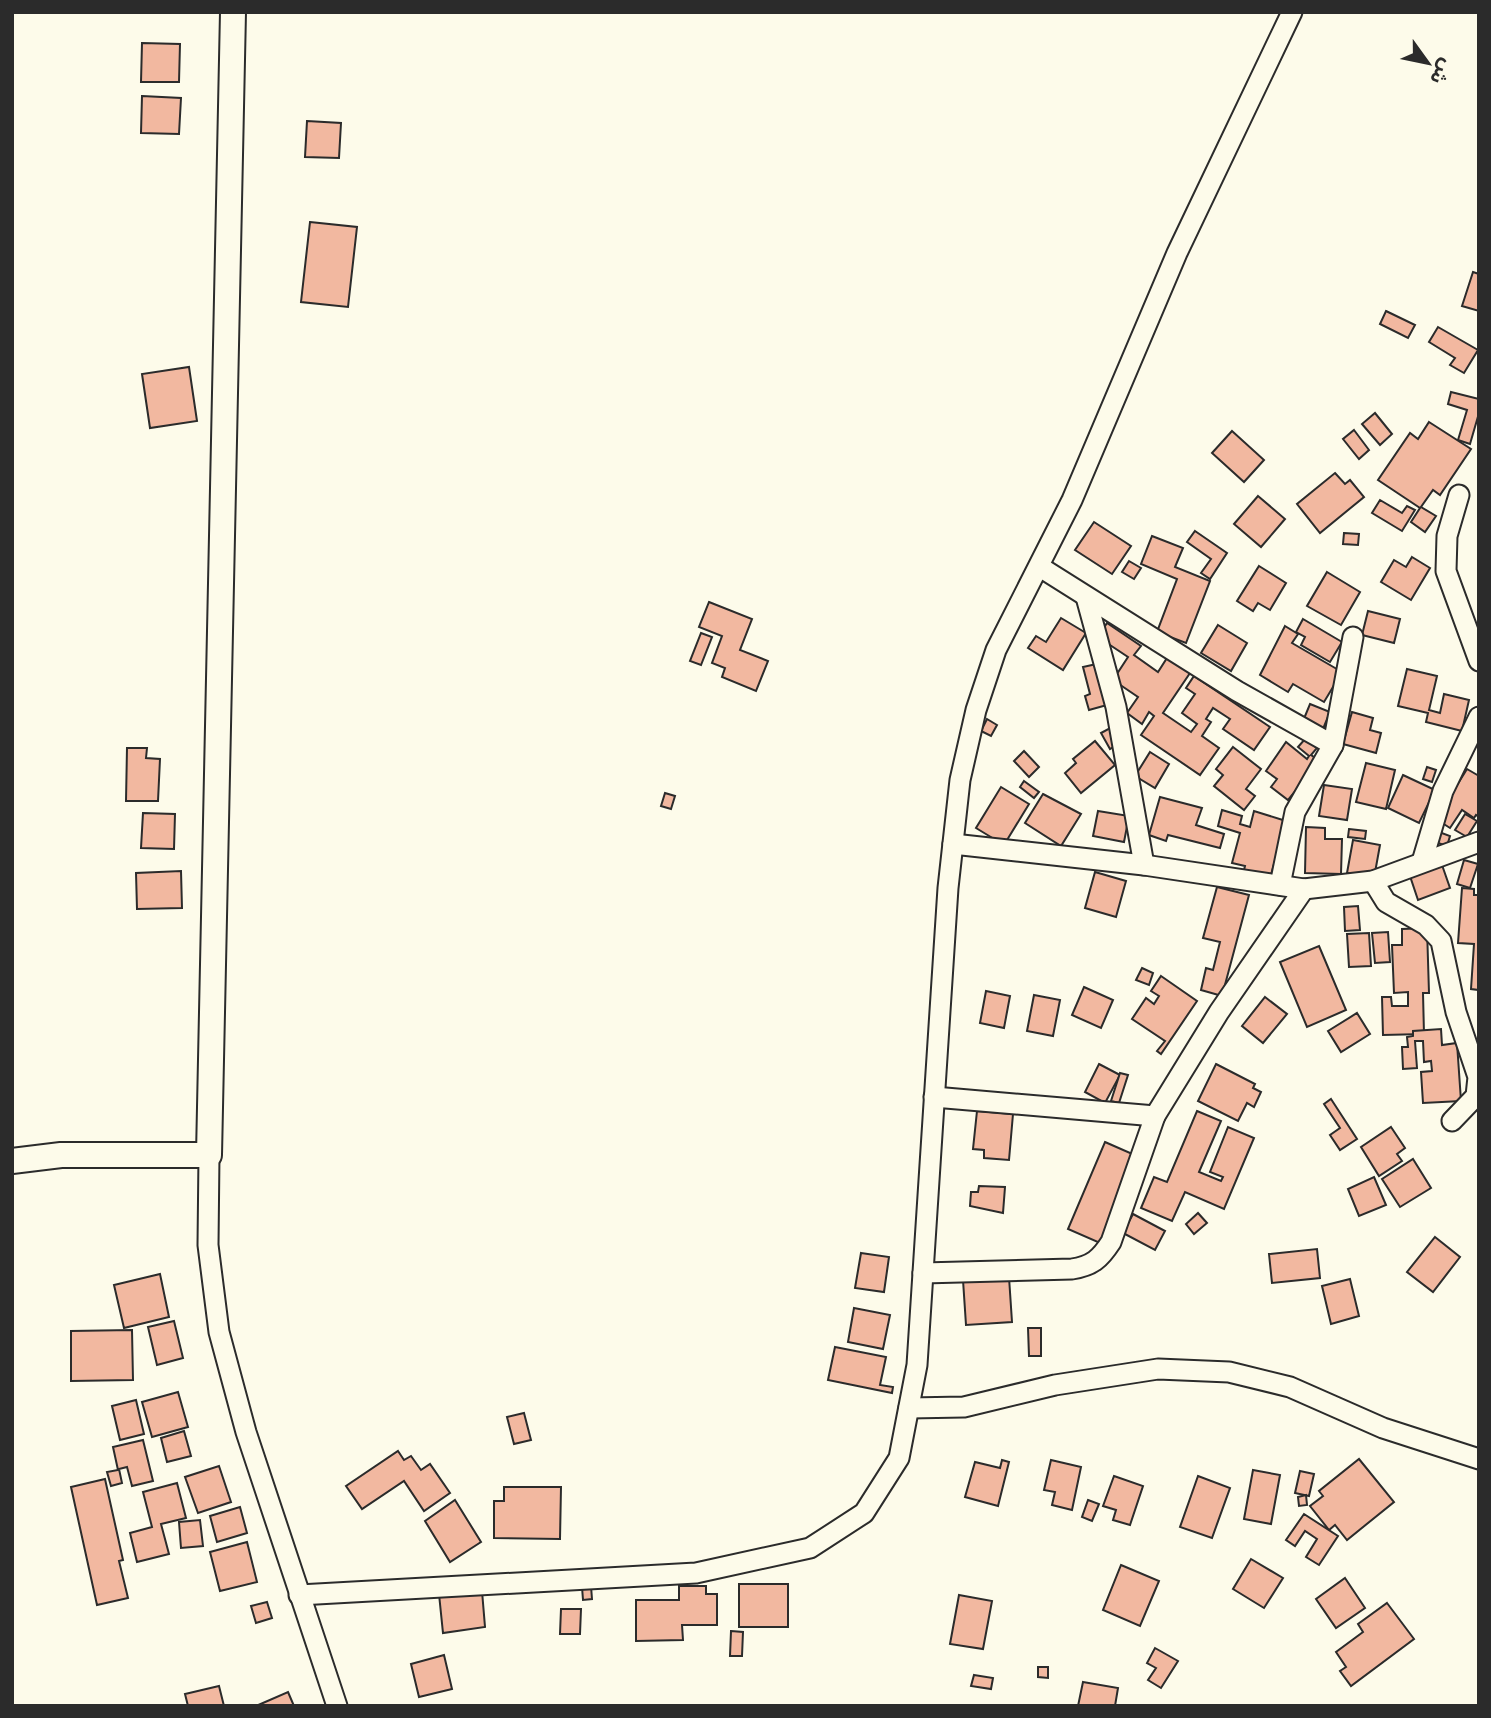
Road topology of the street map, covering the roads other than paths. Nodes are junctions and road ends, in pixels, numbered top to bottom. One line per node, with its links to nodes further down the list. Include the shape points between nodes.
1 (233, 12): 20 (main road)
2 (1292, 12): 4 (street, via 1177,253)
3 (1459, 495): 7 (street, via 1447,536 1446,571)
4 (1040, 567): 5 (street); 11 (street, via 996,650 976,710 960,780)
5 (1086, 597): 9 (street); 13 (street, via 1116,707)
6 (1353, 636): 9 (street)
7 (1479, 661)
8 (1479, 717): 12 (street, via 1443,791)
9 (1333, 745): 15 (street, via 1293,819)
10 (1479, 842): 12 (street)
11 (953, 844): 13 (street); 17 (street)
12 (1422, 862): 14 (street)
13 (1143, 864): 15 (street)
14 (1373, 881): 16 (street); 19 (street, via 1386,902 1426,925 1441,941 1456,1012 1478,1077 1476,1096)
15 (1280, 885): 16 (street)
16 (1304, 889): 18 (street, via 1219,1012)
17 (934, 1097): 18 (street); 22 (street)
18 (1155, 1116): 22 (street, via 1111,1242 1094,1262 1072,1269)
19 (1452, 1121)
20 (209, 1155): 21 (main road, via 61,1155); 25 (street, via 208,1245 219,1332)
21 (12, 1161)
22 (923, 1273): 23 (street, via 917,1365)
23 (909, 1408): 24 (street, via 964,1407 1055,1385 1158,1368 1229,1373 1290,1387 1383,1428); 25 (street, via 899,1458 864,1513 810,1548 696,1573)
24 (1479, 1458)
25 (299, 1595): 26 (street)
26 (337, 1706)

